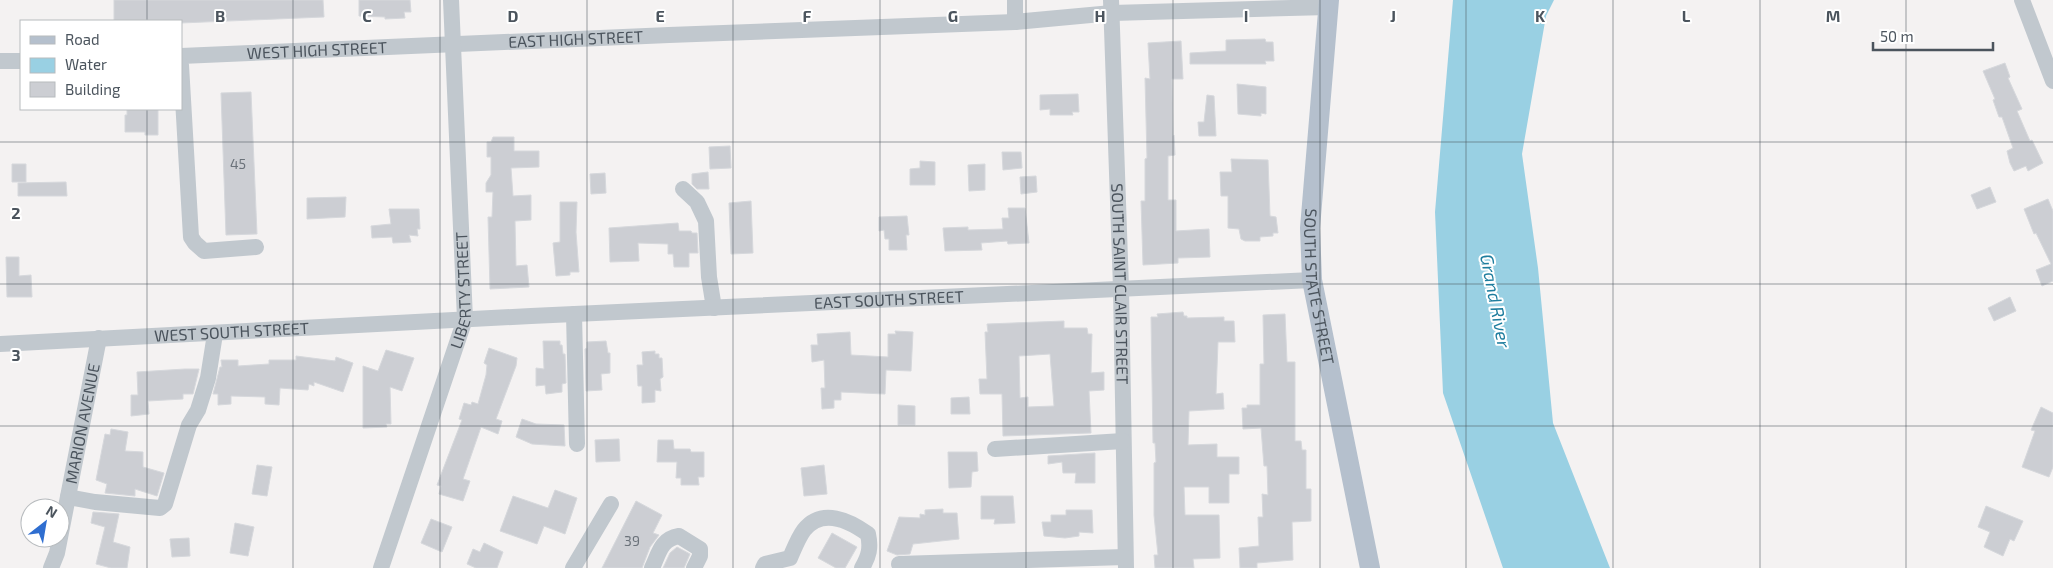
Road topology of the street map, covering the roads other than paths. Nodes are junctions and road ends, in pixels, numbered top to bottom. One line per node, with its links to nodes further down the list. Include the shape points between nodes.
1 (451, 0): 7 (street, LIBERTY STREET)
2 (1015, 0): 6 (street)
3 (2022, 0): 11 (street)
4 (1328, 4): 5 (street, EAST HIGH STREET); 15 (main road, SOUTH STATE STREET, via 1310,228)
5 (1111, 7): 6 (street, EAST HIGH STREET); 16 (street, SOUTH SAINT CLAIR STREET)
6 (1016, 22): 7 (street, EAST HIGH STREET)
7 (453, 44): 8 (street, WEST HIGH STREET); 19 (street, LIBERTY STREET)
8 (182, 56)
9 (20, 60): 10 (street)
10 (0, 61)
11 (2053, 81)
12 (182, 82): 14 (street, via 191,237 204,251)
13 (682, 189): 17 (street, via 696,202 706,221)
14 (256, 247)
15 (1312, 280): 16 (street, EAST SOUTH STREET); 37 (main road, SOUTH STATE STREET)
16 (1121, 288): 17 (street, EAST SOUTH STREET); 23 (street, SOUTH SAINT CLAIR STREET)
17 (714, 308): 18 (street, EAST SOUTH STREET)
18 (574, 314): 19 (street, EAST SOUTH STREET); 24 (street)
19 (465, 319): 20 (street, WEST SOUTH STREET); 31 (street, LIBERTY STREET)
20 (215, 334): 21 (street, WEST SOUTH STREET); 26 (street, via 208,378 198,410 189,425 165,504 160,508)
21 (98, 338): 22 (street, WEST SOUTH STREET); 26 (street, MARION AVENUE)
22 (0, 344)
23 (1123, 441): 25 (street); 28 (street, SOUTH SAINT CLAIR STREET)
24 (577, 444)
25 (995, 449)
26 (68, 497): 30 (street, MARION AVENUE)
27 (612, 504): 32 (street)
28 (1126, 563): 29 (street)
29 (899, 564)
30 (51, 568)
31 (381, 568)
32 (572, 568)
33 (652, 568): 34 (street, via 665,542 679,536 700,549)
34 (694, 568)
35 (762, 568): 36 (street, via 764,564 790,558 805,529 832,517 845,520 868,534 871,545)
36 (862, 568)
37 (1370, 568)

